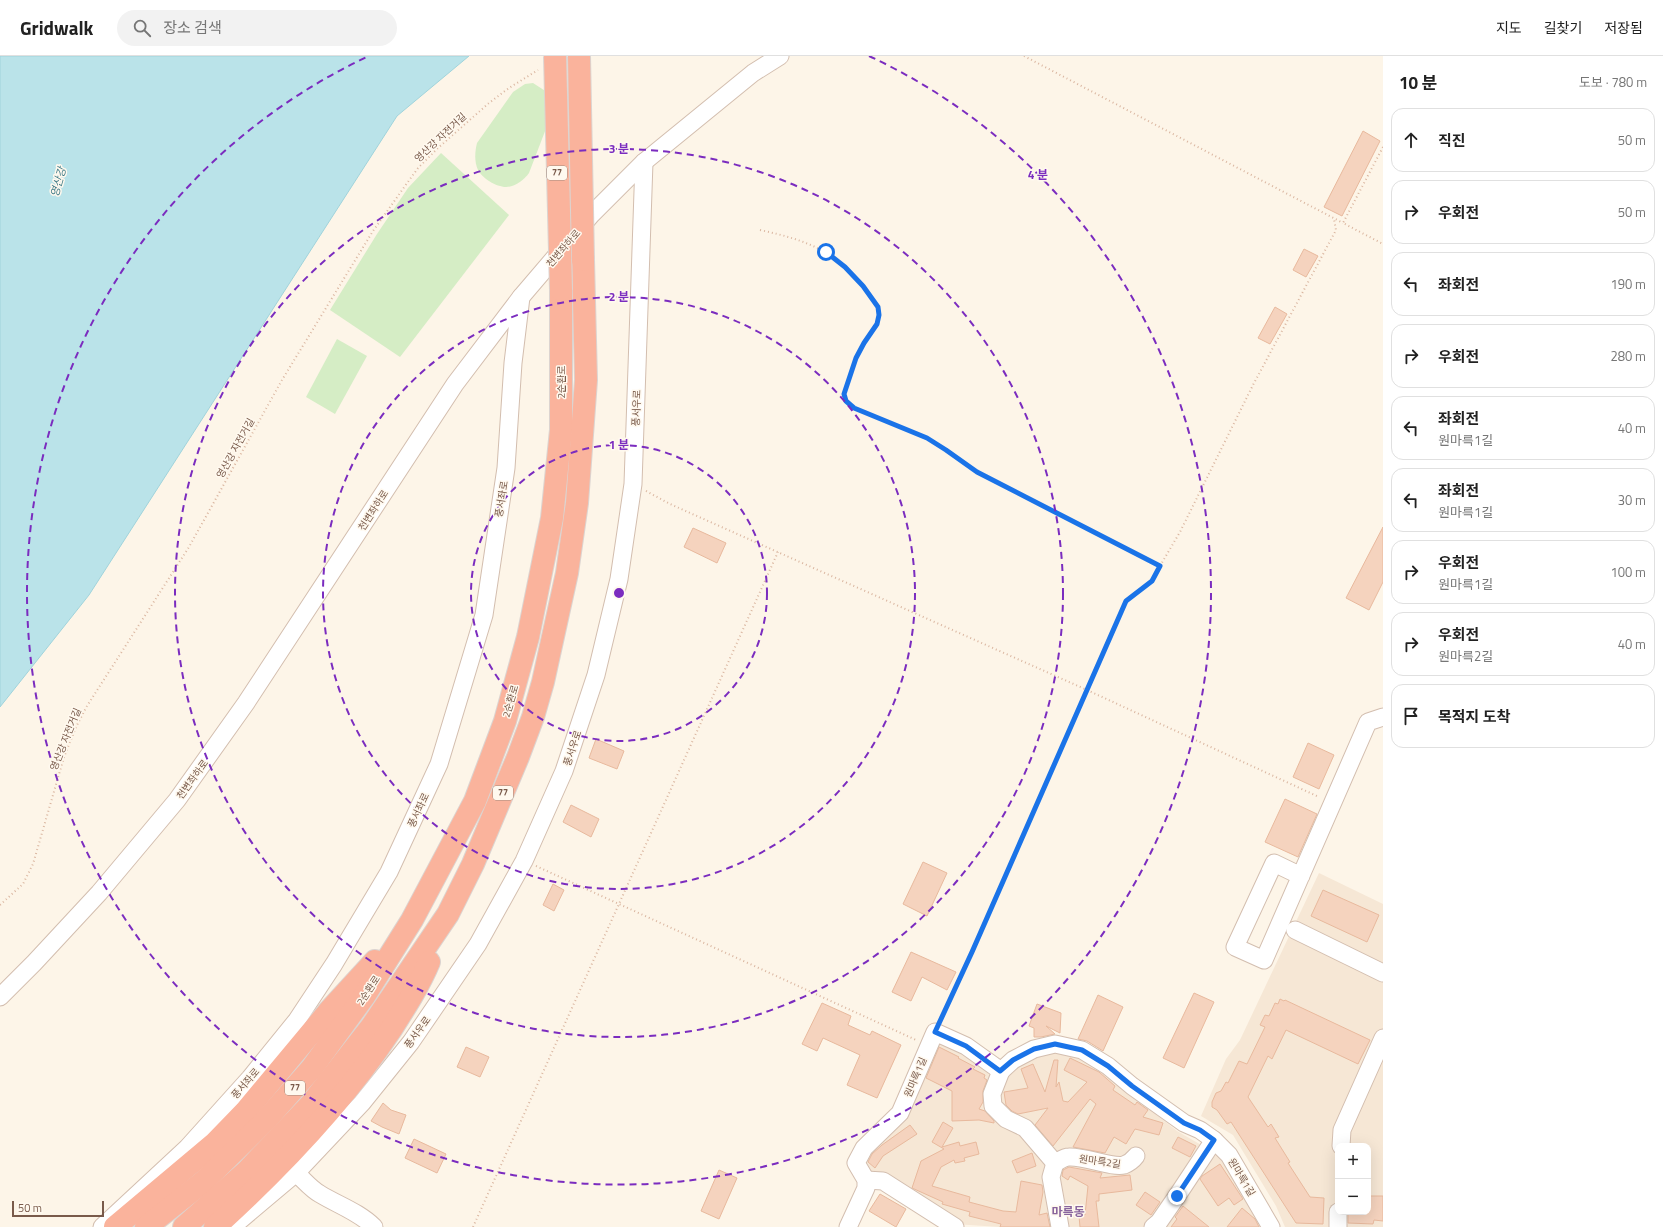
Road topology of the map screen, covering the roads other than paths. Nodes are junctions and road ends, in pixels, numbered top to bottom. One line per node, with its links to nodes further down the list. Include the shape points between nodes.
1 (579, 56): 8 (highway, 77, bridge, via 586,380 578,503 543,682 532,717 473,864)
2 (780, 56): 4 (street, 천변좌하로, via 753,73)
3 (549, 61): 9 (highway, 2순환로 / 77, bridge, via 561,290 561,430 552,518 528,637 505,721 475,801)
4 (644, 162): 5 (street, 천변좌하로, via 591,215); 19 (street, 풍서우로, via 633,484 619,579 596,675 564,771 524,861 478,944 411,1042 362,1103)
5 (521, 297): 12 (street, 천변좌하로, via 455,384 246,703 177,800 99,893); 22 (street, 풍서좌로, via 512,363 506,468 484,615 439,764 388,872 334,964 297,1020 250,1078 187,1148)
6 (1383, 716): 7 (street, via 1368,722)
7 (1301, 876): 7 (street, via 1264,960 1235,947 1274,863)
8 (448, 914): 25 (highway, 77, via 372,1026 311,1104 246,1172); 26 (highway, via 415,990 372,1058 329,1111 260,1186)
9 (412, 920): 23 (highway, via 330,1010 246,1112 216,1143); 24 (highway, 2순환로 / 77, via 365,996 307,1074 267,1119 203,1182)
10 (1294, 930): 11 (street)
11 (1383, 973)
12 (0, 997)
13 (1383, 1038): 16 (street, via 1342,1130)
14 (1000, 1071): 15 (street, 원마륵1길, via 1013,1060 1034,1049 1055,1044 1082,1050 1108,1066 1184,1123); 18 (street, via 992,1094 993,1106 1006,1119 1025,1128); 20 (street, 원마륵1길, via 966,1046 932,1039 900,1113 864,1148 856,1163)
15 (1214, 1140): 32 (street, via 1159,1222); 33 (street, 원마륵1길, via 1229,1155)
16 (1341, 1143)
17 (1136, 1156): 18 (street, 원마륵2길, via 1123,1166 1086,1158 1067,1157)
18 (1055, 1163): 31 (street, via 1051,1177)
19 (296, 1173): 27 (street, 풍서우로); 28 (street, via 318,1193 349,1209)
20 (866, 1180): 29 (street, via 866,1188); 30 (street, via 883,1181)
21 (1338, 1215): 34 (street)
22 (102, 1227)
23 (116, 1227)
24 (146, 1227)
25 (184, 1227)
26 (215, 1227)
27 (232, 1227)
28 (374, 1227)
29 (848, 1227)
30 (955, 1227)
31 (1060, 1227)
32 (1153, 1227)
33 (1271, 1227)
34 (1338, 1227)

